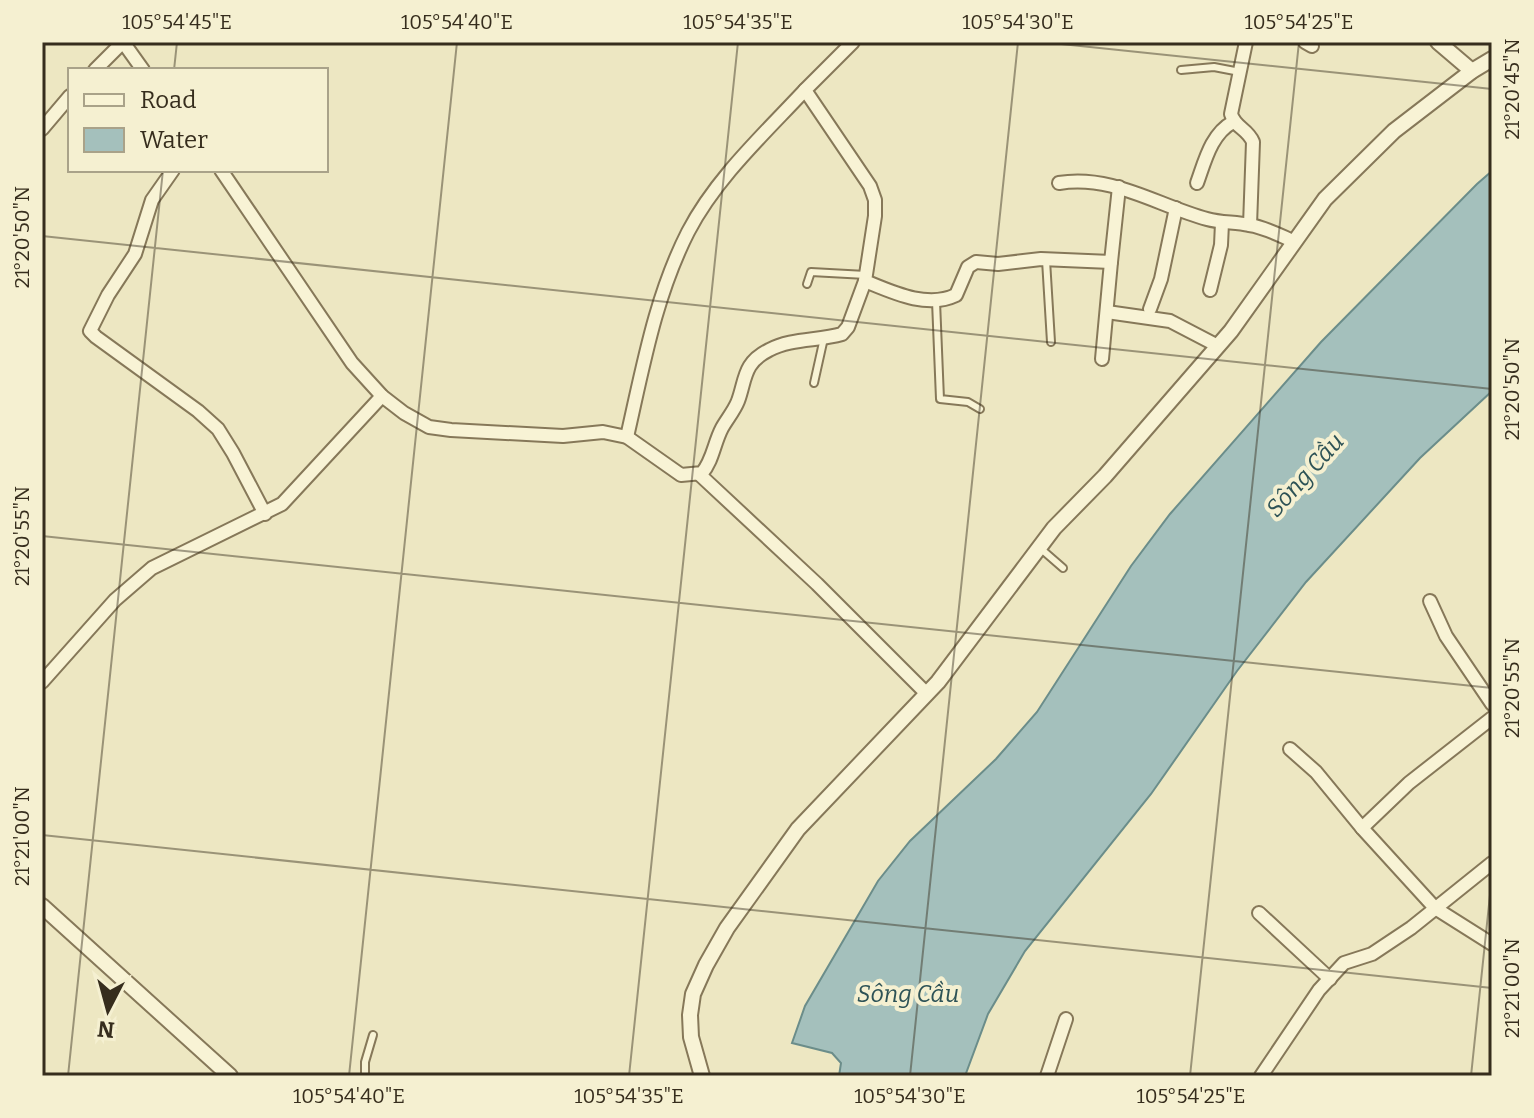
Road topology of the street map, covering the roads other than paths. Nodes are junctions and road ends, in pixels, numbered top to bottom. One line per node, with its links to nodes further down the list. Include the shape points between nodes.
1 (123, 42): 6 (street); 7 (street)
2 (853, 42): 11 (street)
3 (1246, 42): 10 (street)
4 (1438, 42): 9 (street)
5 (1492, 59): 9 (street)
6 (97, 68)
7 (142, 68)
8 (1181, 70): 10 (lane, via 1214,67)
9 (1472, 71): 23 (street, via 1382,142 1325,199)
10 (1240, 72): 13 (street)
11 (805, 90): 26 (street, via 875,200); 39 (street, via 726,175 689,230 665,284)
12 (68, 98): 14 (street)
13 (1233, 122): 18 (street, via 1214,140); 22 (street, via 1249,132 1253,142)
14 (42, 129)
15 (172, 172): 41 (street, via 152,200 135,254 90,331 218,429)
16 (222, 172): 37 (street, via 352,363)
17 (1059, 183): 19 (street)
18 (1197, 183)
19 (1119, 187): 20 (street); 25 (street)
20 (1176, 208): 21 (street); 30 (street)
21 (1222, 223): 22 (street); 28 (street)
22 (1250, 225): 23 (street)
23 (1295, 242): 34 (street)
24 (1046, 260): 25 (street); 29 (street, via 976,262 968,267 956,295); 33 (lane)
25 (1111, 262): 31 (street)
26 (865, 278): 27 (lane, via 811,272); 29 (street, via 892,292); 32 (street, via 848,327)
27 (807, 284)
28 (1210, 290)
29 (936, 301): 38 (lane, via 940,399)
30 (1150, 309)
31 (1107, 312): 34 (street, via 1170,321); 35 (street)
32 (824, 338): 36 (lane); 40 (street, via 769,350 744,373 738,401 709,465)
33 (1051, 342)
34 (1218, 346): 42 (street)
35 (1102, 359)
36 (814, 383)
37 (382, 396): 39 (street, via 429,427); 41 (street, via 282,504)
38 (980, 409)
39 (623, 436): 40 (street, via 681,475)
40 (699, 474): 46 (street)
41 (265, 514): 45 (street, via 152,568 115,600)
42 (1040, 548): 43 (lane); 46 (street)
43 (1063, 568)
44 (1430, 601): 47 (street, via 1446,636)
45 (42, 682)
46 (927, 694): 61 (street, via 805,820 727,928 693,994 691,1037)
47 (1492, 704)
48 (1492, 718): 50 (street)
49 (1290, 749): 50 (street)
50 (1362, 828): 53 (street)
51 (1492, 863): 53 (street)
52 (42, 906): 59 (street)
53 (1435, 908): 55 (street); 56 (street, via 1372,954 1344,963)
54 (1259, 913): 56 (street)
55 (1492, 944)
56 (1330, 979): 63 (street)
57 (1066, 1019): 62 (street)
58 (373, 1035): 60 (lane)
59 (230, 1076)
60 (365, 1076)
61 (702, 1076)
62 (1047, 1076)
63 (1261, 1076)

